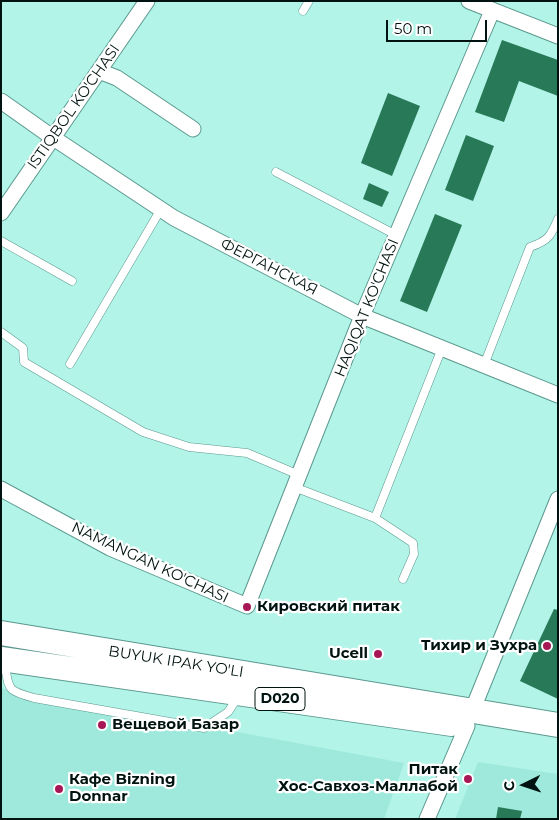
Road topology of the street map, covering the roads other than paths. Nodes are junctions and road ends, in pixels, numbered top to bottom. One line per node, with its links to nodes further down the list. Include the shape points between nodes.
1 (147, 1): 7 (street, ISTIQBOL KO'CHASI)
2 (309, 1): 4 (lane)
3 (469, 1): 5 (street)
4 (303, 11)
5 (492, 11): 6 (street); 15 (street, HAQIQAT KO'CHASI)
6 (558, 36)
7 (98, 71): 9 (street, via 117,78); 10 (street, ISTIQBOL KO'CHASI)
8 (1, 101): 10 (street, ФЕРГАНСКАЯ)
9 (193, 129)
10 (52, 138): 12 (street, ФЕРГАНСКАЯ); 13 (street, ISTIQBOL KO'CHASI)
11 (276, 172): 15 (lane)
12 (160, 209): 18 (street, ФЕРГАНСКАЯ); 21 (lane)
13 (1, 212)
14 (558, 219): 22 (lane, via 544,242 530,247)
15 (396, 235): 18 (street, HAQIQAT KO'CHASI)
16 (1, 242): 17 (lane)
17 (72, 281)
18 (362, 316): 20 (street, ФЕРГАНСКАЯ); 24 (street, HAQIQAT KO'CHASI)
19 (1, 332): 24 (lane, via 24,348 24,362 143,432 189,447 247,453)
20 (442, 348): 22 (street, ФЕРГАНСКАЯ); 27 (lane)
21 (70, 364)
22 (484, 365): 23 (street, ФЕРГАНСКАЯ)
23 (558, 395)
24 (297, 481): 27 (lane); 29 (street, HAQIQAT KO'CHASI)
25 (1, 489): 29 (street, NAMANGAN KO'CHASI, via 110,548)
26 (558, 499): 33 (street)
27 (375, 518): 28 (lane, via 413,542 414,554)
28 (403, 579)
29 (247, 606)
30 (1, 633): 33 (main road, BUYUK IPAK YO'LI / D020)
31 (2, 659): 32 (main road, BUYUK IPAK YO'LI / D020); 32 (lane, via 9,686 15,693 204,728 228,712)
32 (241, 693): 33 (main road, BUYUK IPAK YO'LI / D020)
33 (470, 718): 34 (main road, BUYUK IPAK YO'LI / D020); 35 (main road, BUYUK IPAK YO'LI / D020); 36 (street)
34 (558, 724)
35 (558, 740)
36 (427, 819)

